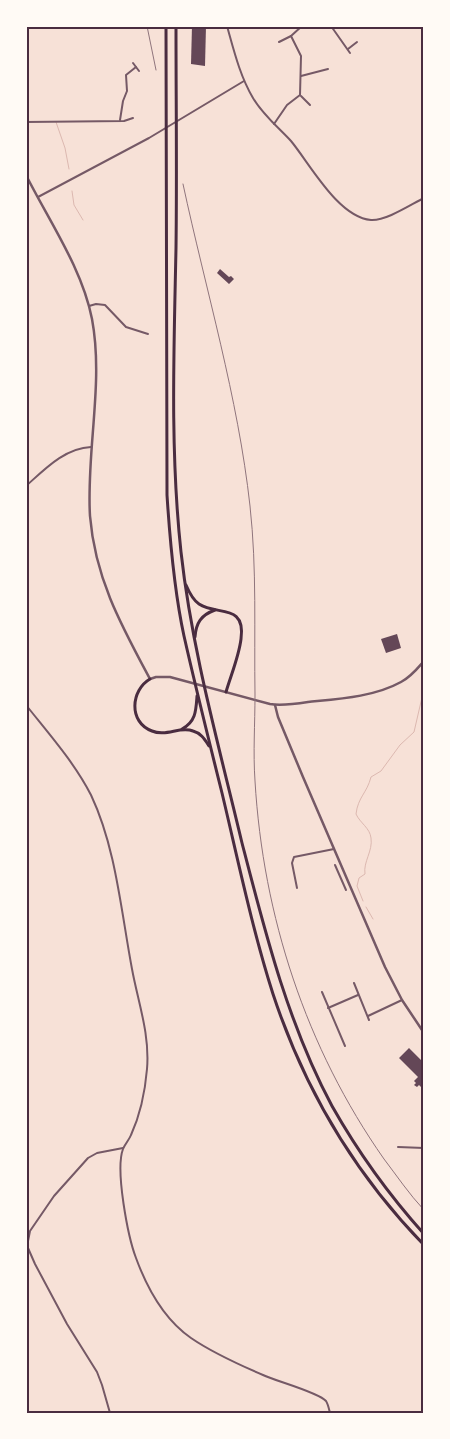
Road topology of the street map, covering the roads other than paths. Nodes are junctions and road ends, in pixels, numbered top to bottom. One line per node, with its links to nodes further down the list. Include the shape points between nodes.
1 (166, 26): 35 (highway, via 166,495 176,589)
2 (176, 26): 30 (highway, via 173,433)
3 (226, 26): 16 (street)
4 (302, 26): 6 (street)
5 (331, 26): 9 (street)
6 (291, 36): 7 (street); 15 (street, via 301,56)
7 (279, 42)
8 (357, 42): 9 (street)
9 (348, 49): 10 (street)
10 (350, 53)
11 (133, 63): 12 (street)
12 (136, 67): 14 (street); 20 (street, via 126,75 127,90)
13 (328, 69): 15 (street)
14 (139, 71)
15 (301, 76): 17 (street)
16 (244, 81): 22 (street, via 259,108); 24 (street, via 149,138)
17 (300, 95): 18 (street); 22 (street, via 287,105)
18 (310, 105)
19 (133, 118): 20 (street)
20 (120, 120): 21 (street)
21 (26, 122)
22 (274, 124): 25 (street, via 335,198 358,216 370,220 383,218)
23 (26, 174): 24 (street)
24 (38, 197): 26 (street, via 78,276)
25 (424, 198)
26 (89, 306): 27 (street, via 105,305 126,327); 28 (street, via 95,354)
27 (148, 334)
28 (92, 447): 29 (street, via 66,454); 34 (street, via 90,514 96,559 111,602)
29 (26, 486)
30 (185, 582): 31 (highway, via 190,594 200,604); 32 (highway)
31 (218, 610): 32 (highway, via 201,618); 36 (highway, via 233,614 241,627 241,640)
32 (195, 645): 59 (highway, via 264,926 304,1045 332,1104 360,1152 400,1208)
33 (423, 663): 38 (street, via 402,682 377,691)
34 (150, 679): 36 (street, via 170,677); 39 (highway, via 140,687 135,698 134,710 139,720 146,728 158,733)
35 (197, 692): 39 (highway, via 195,716); 40 (highway)
36 (226, 692): 38 (street)
37 (26, 705): 57 (street, via 90,795 102,822 113,864 148,1042 144,1100)
38 (276, 705): 41 (street, via 278,717)
39 (179, 730): 40 (highway, via 196,732)
40 (211, 749): 60 (highway, via 266,967 298,1059 350,1153 394,1212)
41 (335, 849): 43 (street); 45 (street, via 294,856 292,863)
42 (335, 865): 44 (street)
43 (346, 874): 44 (street); 50 (street)
44 (340, 876): 46 (street)
45 (297, 888)
46 (346, 890)
47 (354, 983): 49 (street)
48 (322, 992): 51 (street)
49 (358, 995): 51 (street); 52 (street)
50 (402, 1000): 52 (street); 54 (street)
51 (328, 1008): 55 (street)
52 (368, 1016): 53 (street)
53 (370, 1020)
54 (424, 1033)
55 (345, 1046)
56 (398, 1147): 58 (street)
57 (123, 1148): 61 (street, via 88,1158 54,1196 30,1231 28,1241 28,1248 67,1324 97,1372); 62 (street, via 124,1207 135,1257 154,1297 168,1315 191,1338 210,1349 263,1376 322,1398)
58 (424, 1148)
59 (424, 1234)
60 (424, 1245)
61 (110, 1413)
62 (330, 1413)

